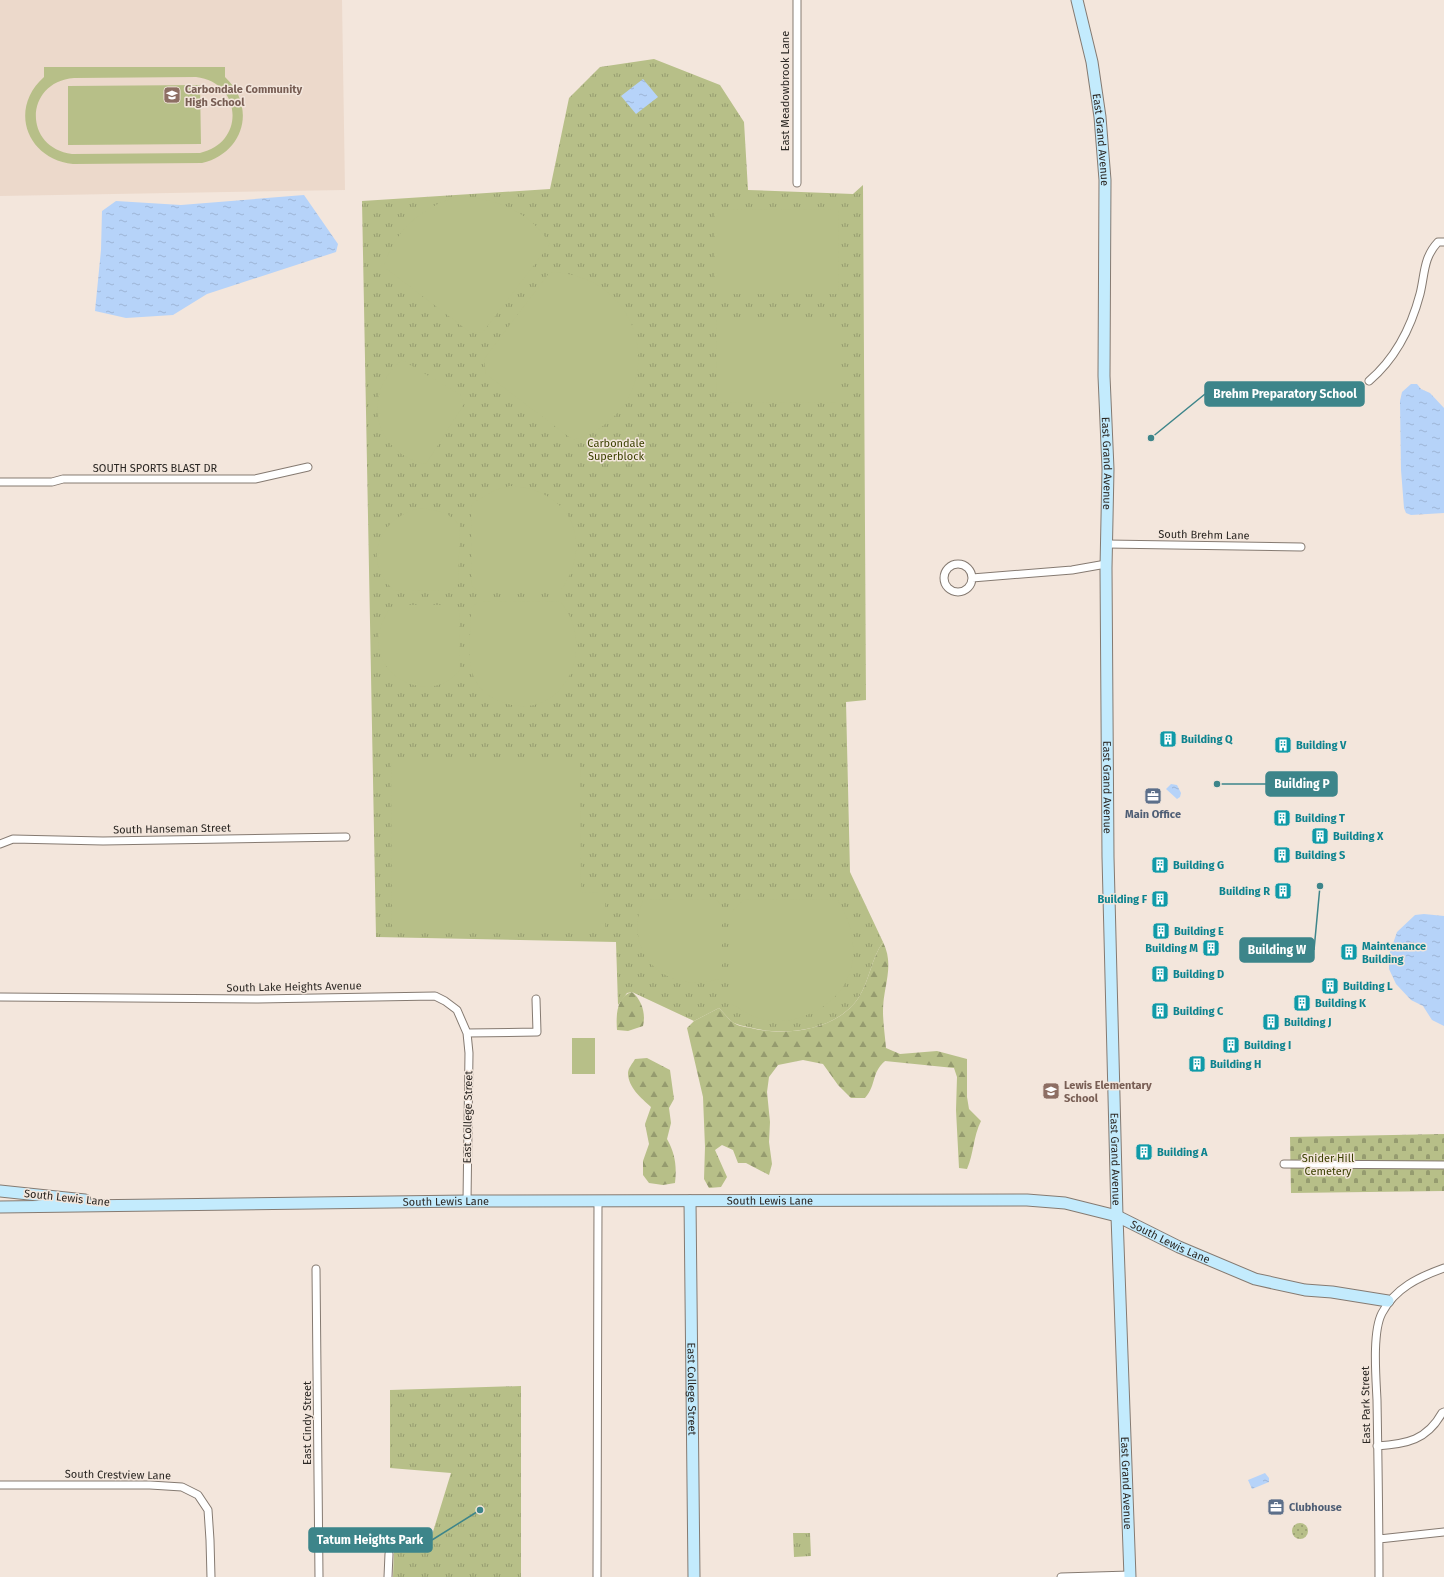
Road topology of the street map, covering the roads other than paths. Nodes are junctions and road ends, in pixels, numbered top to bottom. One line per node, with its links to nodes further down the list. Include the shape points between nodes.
1 (797, 0): 3 (street, East Meadowbrook Lane)
2 (1077, 0): 8 (street, East Grand Avenue, via 1092,62 1104,151)
3 (797, 183)
4 (1444, 242): 5 (street, via 1438,242 1429,252 1420,295 1401,345 1385,367)
5 (1369, 381)
6 (308, 467): 7 (street, SOUTH SPORTS BLAST DR, via 254,479 71,479 52,482)
7 (0, 482)
8 (1107, 544): 9 (street, South Brehm Lane); 10 (street, East Grand Avenue)
9 (1301, 547)
10 (1106, 564): 11 (street, via 1072,570); 25 (street, East Grand Avenue, via 1108,856)
11 (972, 578): 11 (street, via 969,569 961,564 948,569 944,578 951,590 960,592 968,589)
12 (346, 837): 13 (street, South Hanseman Street, via 103,841 13,839)
13 (0, 844)
14 (0, 997): 16 (street, South Lake Heights Avenue, via 258,999 435,996 457,1010)
15 (536, 1000): 16 (street, via 537,1032)
16 (467, 1033): 20 (street, East College Street)
17 (1284, 1164): 18 (street)
18 (1444, 1165)
19 (0, 1191): 23 (street, South Lewis Lane)
20 (467, 1201): 21 (street, South Lewis Lane); 23 (street, South Lewis Lane)
21 (598, 1201): 22 (street, South Lewis Lane); 39 (street)
22 (690, 1201): 25 (street, South Lewis Lane, via 1027,1200 1065,1203); 40 (street, East College Street)
23 (134, 1205): 24 (street, South Lewis Lane)
24 (0, 1207)
25 (1117, 1216): 28 (street, South Lewis Lane, via 1179,1247 1255,1279 1305,1290); 35 (street, East Grand Avenue)
26 (1444, 1268): 28 (street, East Park Street, via 1407,1284)
27 (316, 1269): 37 (street, East Cindy Street)
28 (1388, 1301): 30 (street, East Park Street, via 1381,1315 1377,1333)
29 (1444, 1412): 30 (street, via 1434,1426 1418,1437 1402,1444)
30 (1377, 1446): 33 (street, East Park Street)
31 (0, 1485): 36 (street, South Crestview Lane, via 150,1485 182,1488 198,1495 208,1510)
32 (1444, 1532): 33 (street)
33 (1379, 1539): 42 (street, East Park Street)
34 (389, 1554): 38 (street)
35 (1130, 1576): 41 (street)
36 (211, 1577)
37 (319, 1577)
38 (388, 1577)
39 (597, 1577)
40 (694, 1577)
41 (1061, 1577)
42 (1379, 1577)

